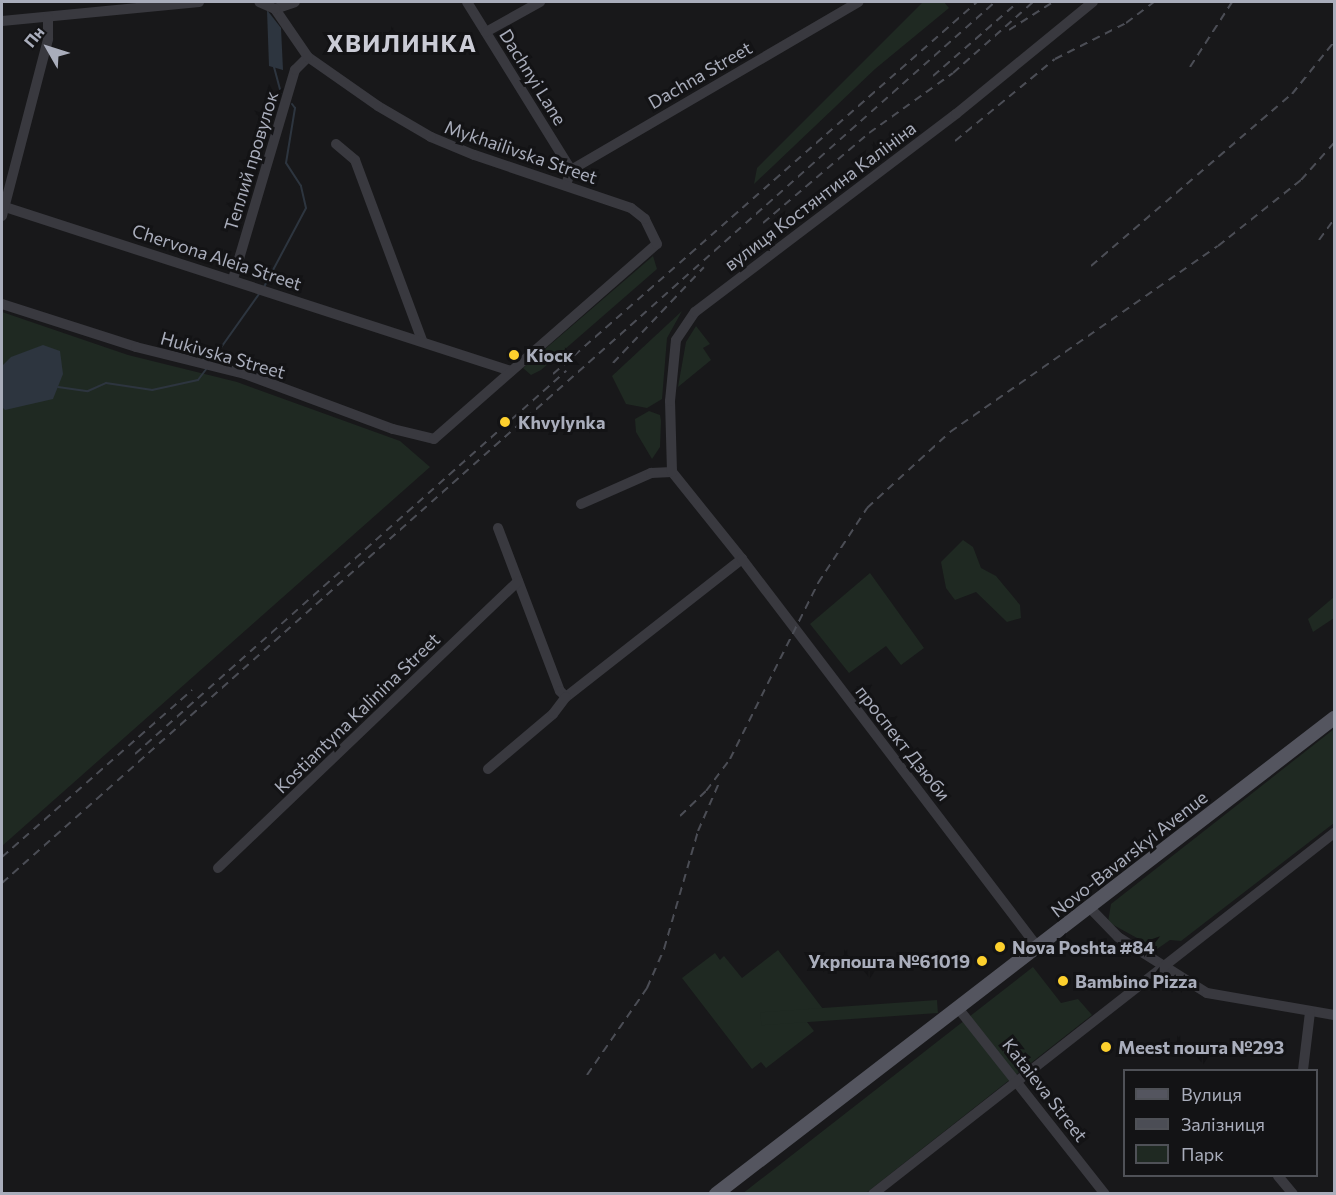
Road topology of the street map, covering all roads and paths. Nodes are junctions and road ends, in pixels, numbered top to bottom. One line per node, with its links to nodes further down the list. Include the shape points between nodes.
1 (199, 2): 8 (street)
2 (259, 2): 9 (street)
3 (295, 2): 9 (street)
4 (467, 2): 12 (street, Dachnyi Lane)
5 (540, 2): 12 (street)
6 (859, 2): 15 (street, Dachna Street)
7 (1093, 2): 22 (street, вулиця Костянтина Калініна, via 956,114 695,312 676,340 672,360)
8 (176, 3): 10 (street)
9 (275, 9): 13 (street, Mykhailivska Street)
10 (48, 17): 11 (street); 17 (street, via 48,39)
11 (2, 21)
12 (486, 32): 15 (street, Dachnyi Lane)
13 (308, 57): 16 (street, Mykhailivska Street, via 431,137); 18 (street, Теплий провулок, via 295,70)
14 (336, 144): 20 (street, via 355,159)
15 (571, 170): 16 (street)
16 (566, 185): 21 (street, Mykhailivska Street, via 631,208 645,219 657,244)
17 (3, 210): 18 (street, Chervona Aleia Street)
18 (233, 279): 20 (street, Chervona Aleia Street)
19 (2, 304): 21 (street, Hukivska Street, via 136,347 214,367 393,429 434,439)
20 (422, 340): 21 (street, Chervona Aleia Street)
21 (511, 371)
22 (672, 472): 23 (street, via 651,473); 25 (street)
23 (581, 504)
24 (498, 528): 26 (street)
25 (742, 559): 27 (street); 33 (street, проспект Дзюби)
26 (518, 581): 27 (street, via 560,691); 31 (street, Kostiantyna Kalinina Street)
27 (566, 697): 29 (street, via 553,714)
28 (1335, 718): 32 (main road, Novo-Bavarskyi Avenue)
29 (488, 769)
30 (1335, 833): 34 (street)
31 (218, 868)
32 (1089, 908): 33 (main road, Novo-Bavarskyi Avenue); 34 (street, via 1118,937)
33 (1038, 948): 35 (main road, Novo-Bavarskyi Avenue)
34 (1162, 966): 36 (street, via 1215,997); 39 (street)
35 (958, 1008): 39 (street, Kataieva Street); 41 (main road, Novo-Bavarskyi Avenue)
36 (1310, 1012): 37 (street); 38 (street)
37 (1335, 1015)
38 (1303, 1069)
39 (1016, 1080): 42 (street); 43 (street, Kataieva Street)
40 (1279, 1177): 44 (street)
41 (716, 1194)
42 (873, 1194)
43 (1105, 1194)
44 (1293, 1194)

